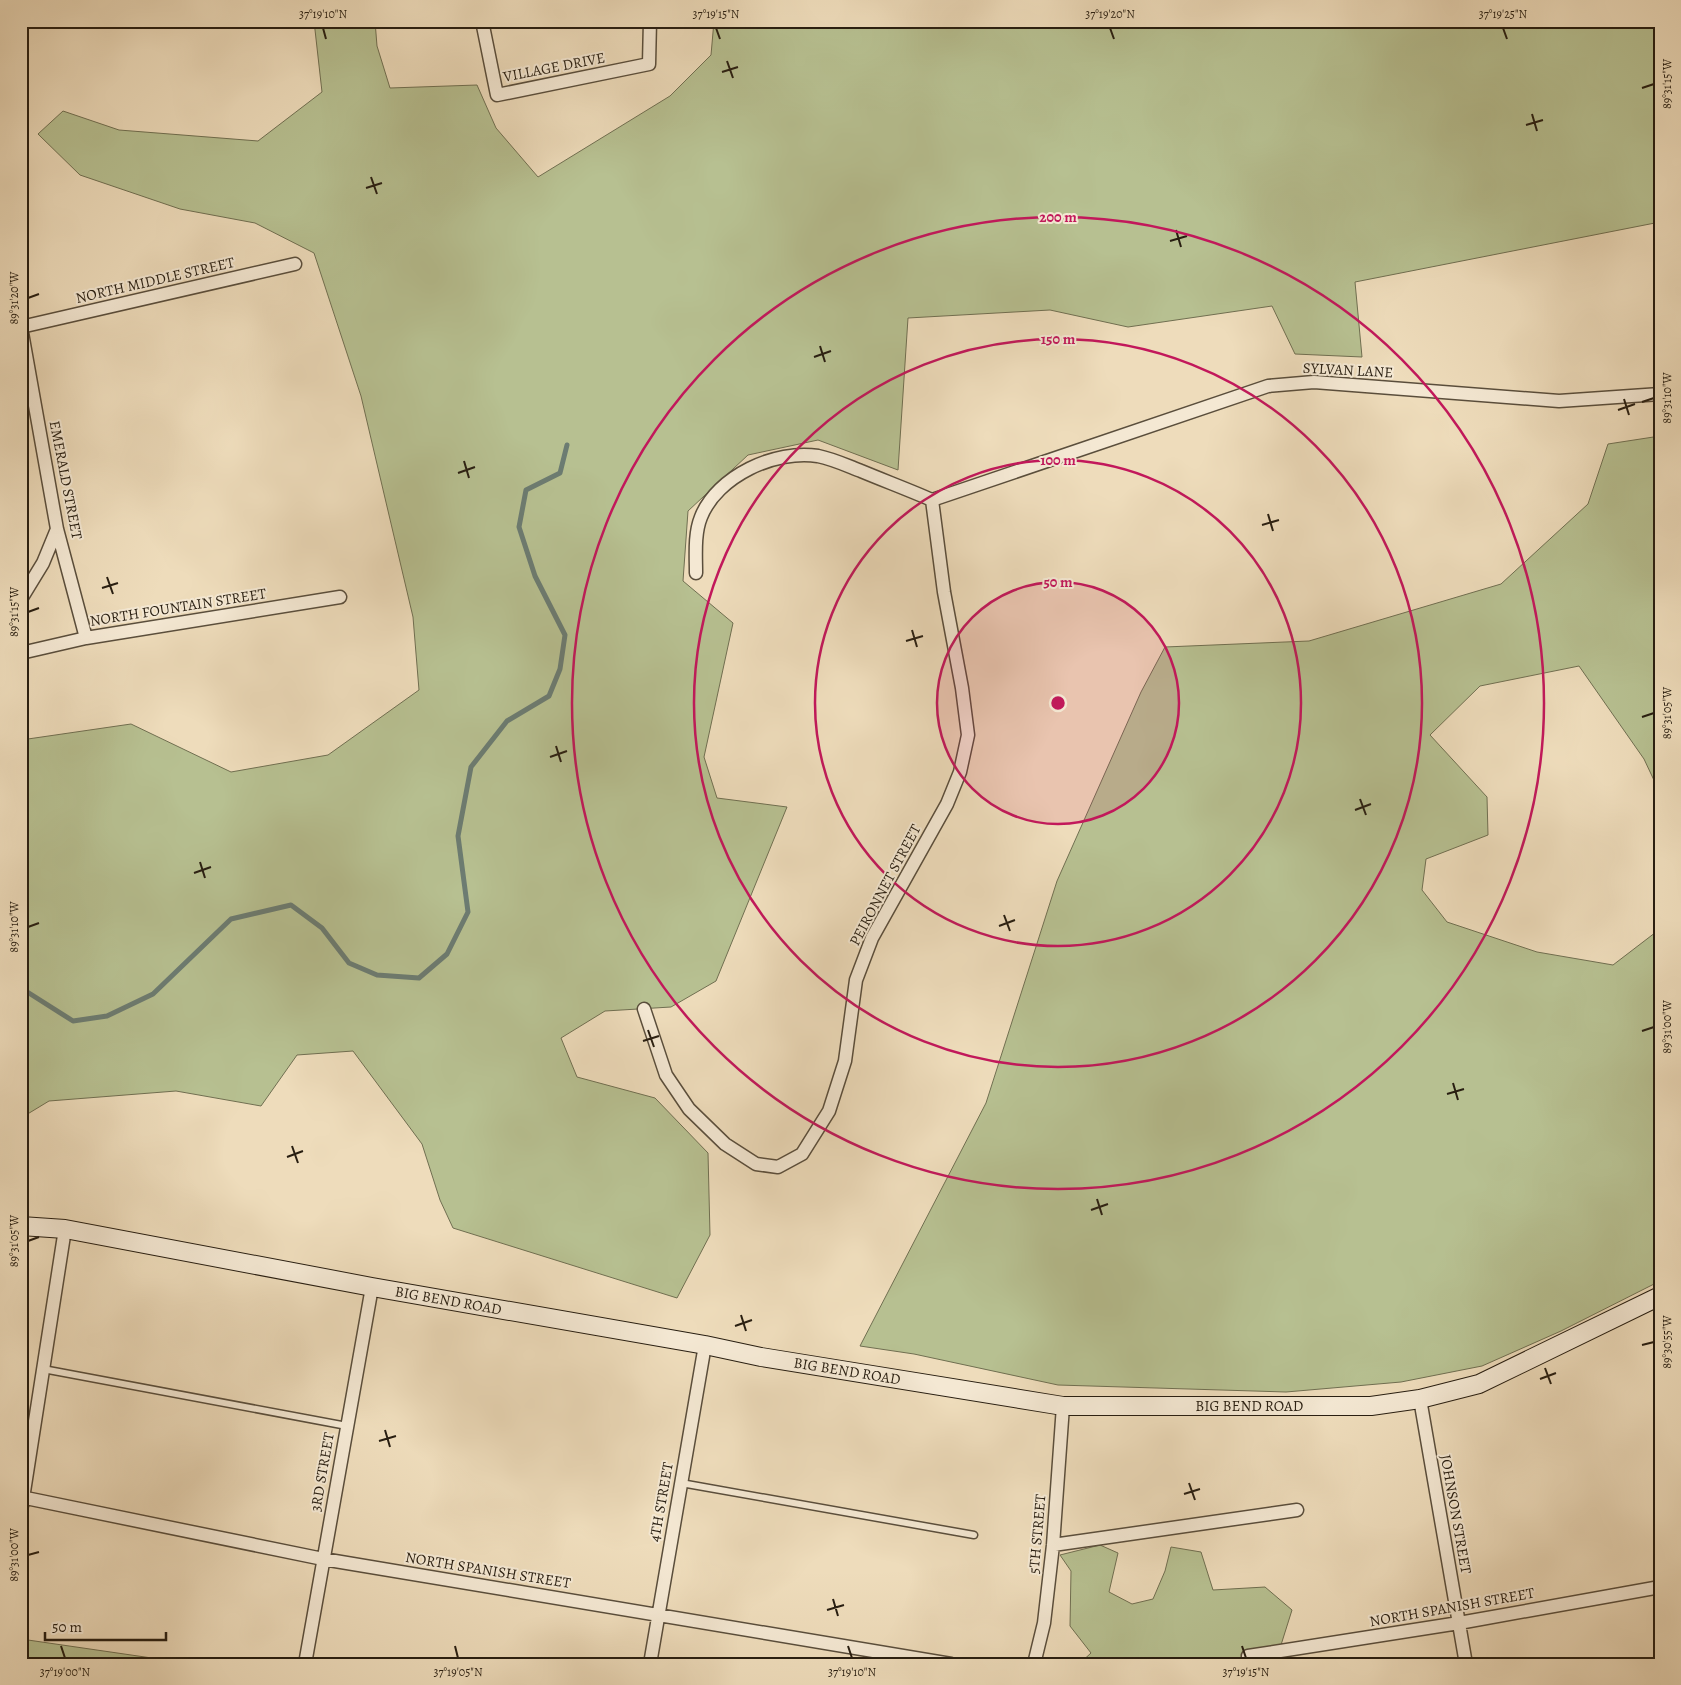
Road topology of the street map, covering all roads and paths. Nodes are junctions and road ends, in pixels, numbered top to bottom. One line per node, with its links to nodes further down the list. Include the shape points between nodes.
1 (29, 21): 5 (street)
2 (411, 21): 6 (lane)
3 (482, 21): 4 (street, VILLAGE DRIVE, via 497,95 649,64)
4 (650, 21)
5 (21, 23)
6 (402, 23)
7 (295, 264): 8 (street, NORTH MIDDLE STREET)
8 (21, 327): 11 (street, EMERALD STREET)
9 (1660, 394): 10 (street, SYLVAN LANE, via 1559,400 1314,382 1268,386)
10 (932, 500): 12 (street, via 818,456 791,455 763,463 738,474 710,500 700,518); 17 (street, PEIRONNET STREET, via 968,735 960,772 947,804 872,938 856,980 845,1062 828,1111 802,1154 778,1167 756,1164 725,1144 689,1109 666,1075)
11 (57, 529): 14 (street, via 43,563); 15 (street, EMERALD STREET)
12 (696, 574)
13 (340, 597): 15 (street, NORTH FOUNTAIN STREET)
14 (21, 599)
15 (86, 638): 16 (street, NORTH FOUNTAIN STREET)
16 (21, 653)
17 (644, 1009)
18 (21, 1226): 19 (main road, BIG BEND ROAD)
19 (65, 1229): 20 (main road, BIG BEND ROAD); 23 (street)
20 (372, 1287): 22 (main road, BIG BEND ROAD); 26 (street, 3RD STREET)
21 (1660, 1296): 24 (main road, BIG BEND ROAD, via 1479,1384)
22 (705, 1346): 25 (main road, BIG BEND ROAD); 27 (street, 4TH STREET)
23 (43, 1368): 26 (lane); 28 (street)
24 (1420, 1399): 25 (main road, BIG BEND ROAD, via 1371,1406); 36 (street, JOHNSON STREET)
25 (1063, 1406): 32 (street, 5TH STREET)
26 (348, 1426): 33 (street, 3RD STREET)
27 (681, 1483): 31 (lane); 35 (street, 4TH STREET)
28 (22, 1497): 30 (street); 33 (street, NORTH SPANISH STREET)
29 (1297, 1510): 32 (street)
30 (21, 1512)
31 (974, 1536)
32 (1053, 1546): 41 (street, 5TH STREET, via 1044,1623)
33 (323, 1559): 35 (street, NORTH SPANISH STREET); 38 (street, 3RD STREET)
34 (1660, 1587): 36 (street, NORTH SPANISH STREET)
35 (659, 1614): 39 (street, 4TH STREET); 40 (street, NORTH SPANISH STREET)
36 (1459, 1623): 37 (street, NORTH SPANISH STREET); 42 (street, JOHNSON STREET)
37 (1248, 1656)
38 (305, 1664)
39 (650, 1664)
40 (952, 1664)
41 (1034, 1664)
42 (1466, 1664)

